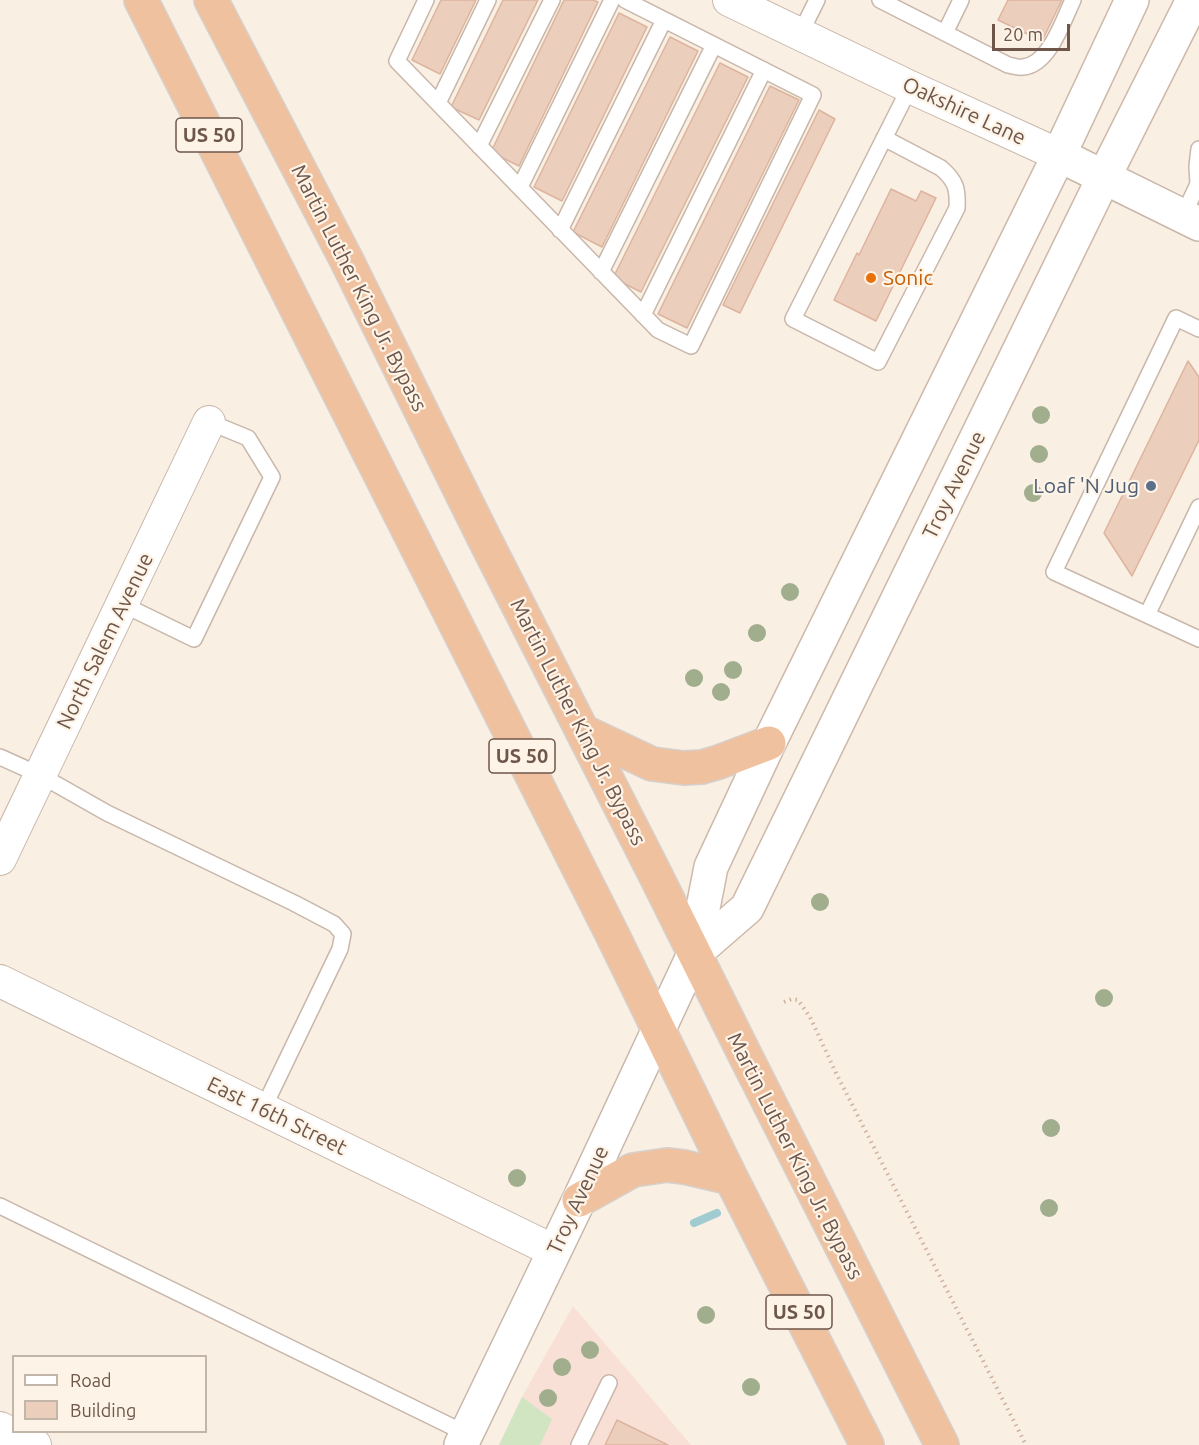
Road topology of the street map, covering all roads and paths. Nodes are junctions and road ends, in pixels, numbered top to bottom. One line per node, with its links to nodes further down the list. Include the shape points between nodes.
1 (141, 0): 46 (highway, US 50)
2 (211, 0): 38 (highway, Martin Luther King Jr. Bypass / US 50, via 346,259)
3 (426, 0): 21 (lane, via 397,61)
4 (488, 0): 21 (lane)
5 (552, 0): 23 (lane)
6 (612, 0): 27 (lane)
7 (625, 0): 15 (lane)
8 (729, 0): 17 (street, Oakshire Lane)
9 (817, 0): 17 (lane)
10 (880, 0): 16 (lane)
11 (961, 0): 16 (lane)
12 (1073, 0): 16 (lane, via 1047,52 1035,64 1023,68 1008,65)
13 (1132, 0): 25 (main road, Troy Avenue)
14 (1192, 0): 26 (main road, Troy Avenue)
15 (664, 20): 18 (lane); 29 (lane)
16 (945, 33)
17 (800, 34): 20 (street, Oakshire Lane)
18 (714, 45): 19 (lane); 30 (lane)
19 (764, 70): 31 (lane); 31 (lane, via 813,95 691,346 658,330)
20 (910, 87): 22 (lane); 25 (street, Oakshire Lane)
21 (438, 104): 23 (lane)
22 (884, 138): 22 (lane, via 793,319 879,362 957,208 958,196 955,184 941,168)
23 (479, 146): 27 (lane)
24 (1199, 149): 28 (lane)
25 (1059, 155): 26 (main road, Oakshire Lane); 39 (main road, Troy Avenue)
26 (1104, 177): 28 (main road, Oakshire Lane); 43 (main road, Troy Avenue, via 747,908)
27 (520, 187): 29 (lane)
28 (1191, 220)
29 (560, 230): 30 (lane)
30 (601, 272): 31 (lane)
31 (644, 315)
32 (1199, 329): 36 (lane, via 1176,318 1054,572)
33 (209, 422): 35 (street, North Salem Avenue); 35 (lane, via 248,438 272,477 194,639)
34 (1199, 507): 36 (lane)
35 (122, 604): 41 (street, North Salem Avenue)
36 (1147, 615): 37 (lane)
37 (1199, 639)
38 (582, 731): 39 (highway, via 652,764 684,768 719,762); 43 (highway, Martin Luther King Jr. Bypass / US 50)
39 (769, 743): 43 (main road, Troy Avenue, via 711,867)
40 (0, 757): 41 (lane)
41 (40, 775): 42 (street, North Salem Avenue); 47 (lane, via 107,813 304,908 334,924 343,934)
42 (0, 859)
43 (694, 954): 46 (main road, Troy Avenue); 58 (highway, Martin Luther King Jr. Bypass / US 50)
44 (0, 981): 47 (street, East 16th Street)
45 (784, 1002): 59 (path, via 798,1000 810,1017)
46 (658, 1029): 48 (highway, US 50); 49 (main road, Troy Avenue)
47 (263, 1110): 51 (street, East 16th Street)
48 (731, 1178): 49 (highway, via 666,1165 633,1170); 57 (highway, US 50)
49 (579, 1200): 51 (main road, Troy Avenue)
50 (0, 1206): 54 (lane)
51 (554, 1251): 54 (main road, Troy Avenue)
52 (609, 1383): 56 (lane)
53 (0, 1428): 55 (street)
54 (464, 1440)
55 (35, 1445)
56 (579, 1445)
57 (867, 1445)
58 (942, 1445)
59 (1026, 1445)

